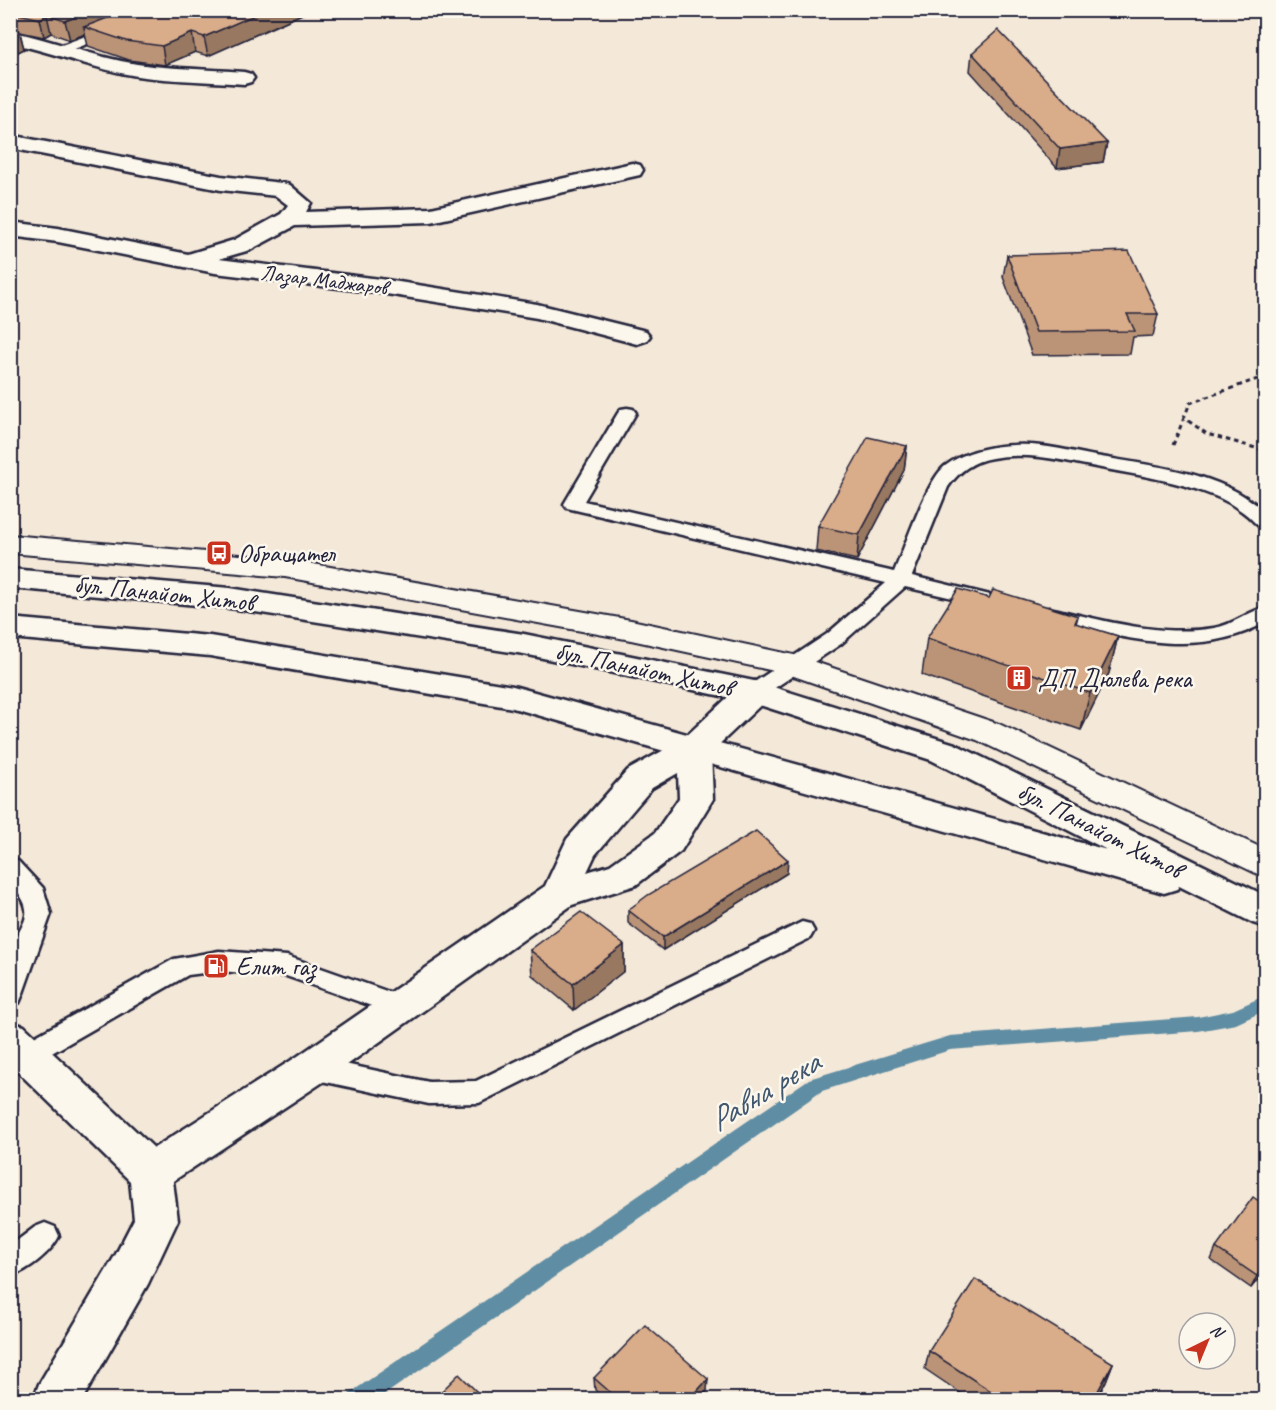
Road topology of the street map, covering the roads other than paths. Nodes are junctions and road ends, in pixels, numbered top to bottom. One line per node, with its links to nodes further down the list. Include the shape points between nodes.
1 (168, 10): 3 (lane)
2 (10, 37): 3 (street)
3 (60, 50): 4 (street, via 138,70)
4 (244, 78)
5 (10, 141): 7 (street, via 221,183 282,190 300,203)
6 (632, 170): 7 (street, via 431,215)
7 (290, 219): 9 (street, via 242,245)
8 (10, 229): 9 (street, Лазар Маджаров)
9 (187, 260): 10 (street, Лазар Маджаров, via 537,311)
10 (637, 336)
11 (627, 413): 15 (lane, via 573,504)
12 (1266, 524): 15 (lane, via 1222,492 1184,478 1044,452 989,453 966,460 949,472)
13 (10, 544): 20 (street, via 285,568 631,630)
14 (10, 578): 21 (street, бул. Панайот Хитов, via 230,598 524,644)
15 (900, 581): 16 (lane); 20 (lane, via 834,639)
16 (1005, 604)
17 (1028, 609): 18 (lane, via 1177,638 1219,634)
18 (1266, 613)
19 (10, 628): 22 (street, бул. Панайот Хитов, via 210,646 513,697)
20 (794, 665): 21 (lane); 23 (street, via 988,732)
21 (754, 692): 22 (street); 26 (street, бул. Панайот Хитов, via 943,752)
22 (694, 748): 25 (street, via 640,779 580,848); 25 (street, via 696,799 668,843 623,875); 26 (street, бул. Панайот Хитов)
23 (1266, 865)
24 (10, 867): 28 (lane, via 35,894 39,914)
25 (559, 895): 29 (street)
26 (1252, 906)
27 (802, 931): 31 (lane, via 479,1092 429,1093)
28 (10, 996)
29 (400, 1006): 30 (lane, via 286,966 219,961 183,966); 31 (street)
30 (19, 1046): 32 (street)
31 (312, 1068): 32 (street)
32 (151, 1173): 35 (street, via 156,1220)
33 (45, 1236): 34 (lane)
34 (10, 1264)
35 (56, 1400)

